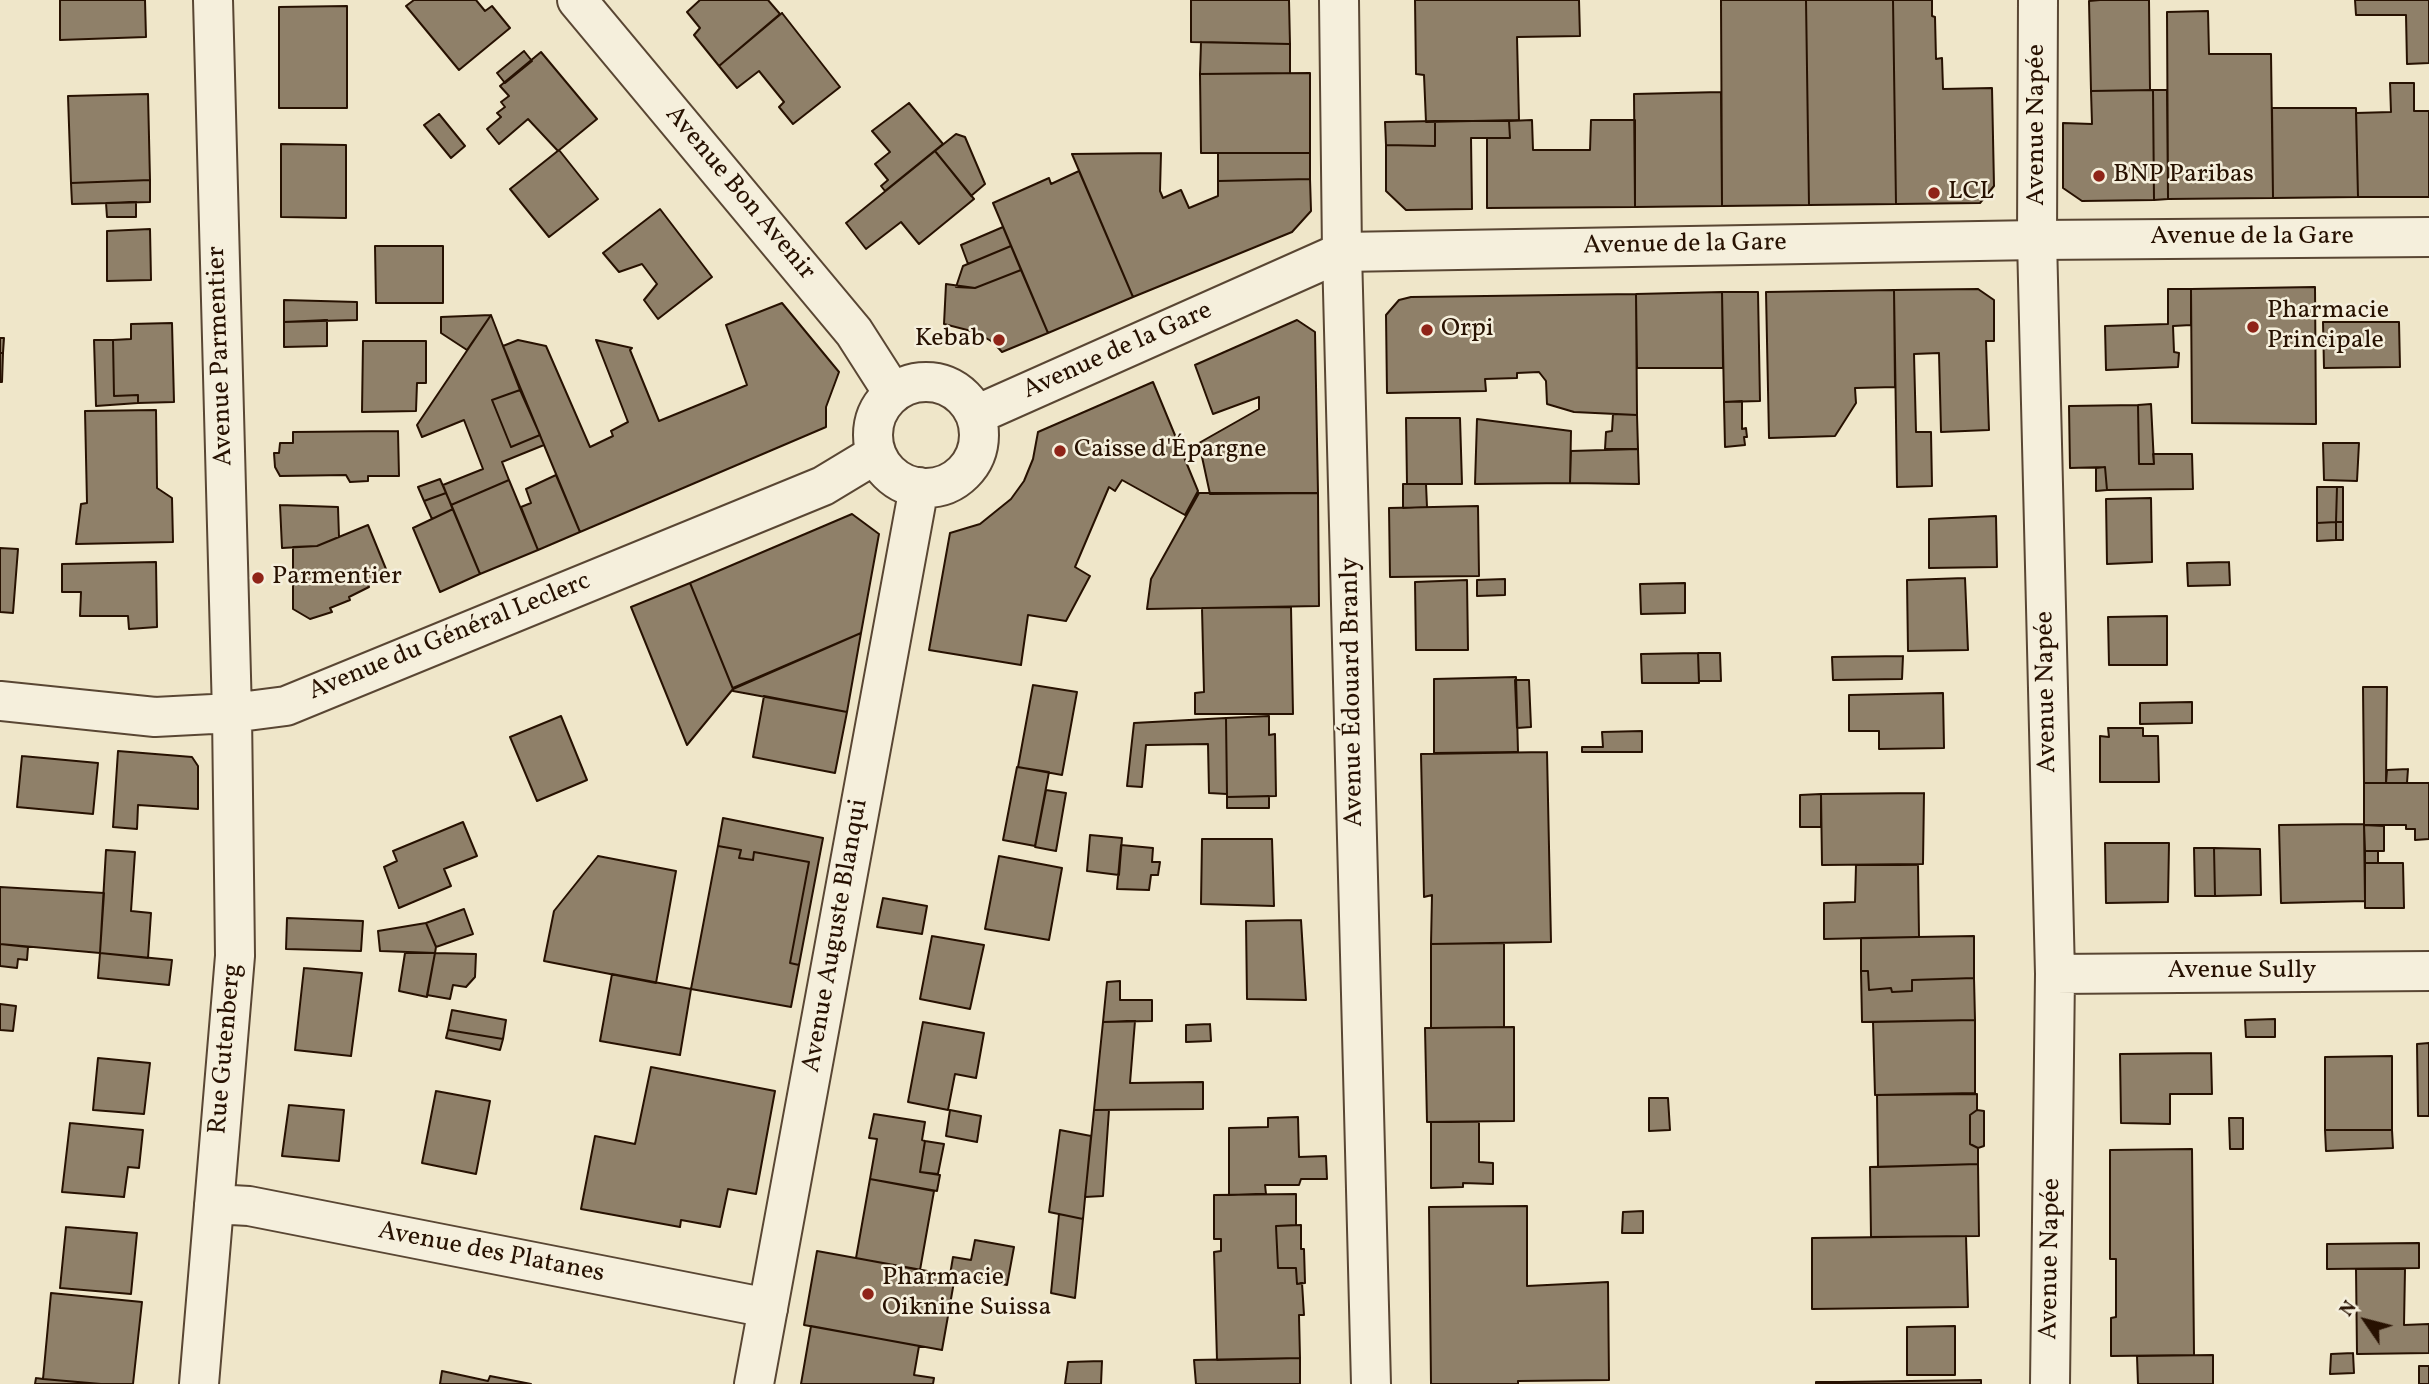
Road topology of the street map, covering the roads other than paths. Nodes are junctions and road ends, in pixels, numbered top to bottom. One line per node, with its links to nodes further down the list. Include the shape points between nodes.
1 (212, 0): 13 (street, Avenue Parmentier)
2 (577, 0): 8 (street, Avenue Bon Avenir, via 854,331)
3 (1339, 0): 7 (street, Avenue Édouard Branly)
4 (2038, 0): 6 (street, Avenue Napée)
5 (2429, 237): 6 (street, Avenue de la Gare)
6 (2037, 240): 7 (street, Avenue de la Gare); 15 (street, Avenue Napée)
7 (1342, 253): 9 (street, Avenue de la Gare); 20 (street, Avenue Édouard Branly)
8 (893, 393): 9 (street, via 924,381 940,383 955,390); 10 (street, via 881,405 875,421)
9 (976, 415): 11 (street, via 977,451 968,467 955,480)
10 (876, 454): 11 (street, via 894,477); 13 (street, Avenue du Général Leclerc, via 823,486 286,706)
11 (919, 487): 17 (street, Avenue Auguste Blanqui)
12 (0, 701): 13 (street, Avenue du Général Leclerc, via 155,717)
13 (232, 713): 16 (street, Rue Gutenberg, via 235,956)
14 (2429, 971): 15 (street, Avenue Sully)
15 (2055, 974): 21 (street, Avenue Napée)
16 (214, 1204): 17 (street, Avenue des Platanes, via 249,1206); 18 (street, Rue Gutenberg)
17 (768, 1308): 19 (street, Avenue Auguste Blanqui)
18 (199, 1384)
19 (754, 1384)
20 (1371, 1384)
21 (2050, 1384)

